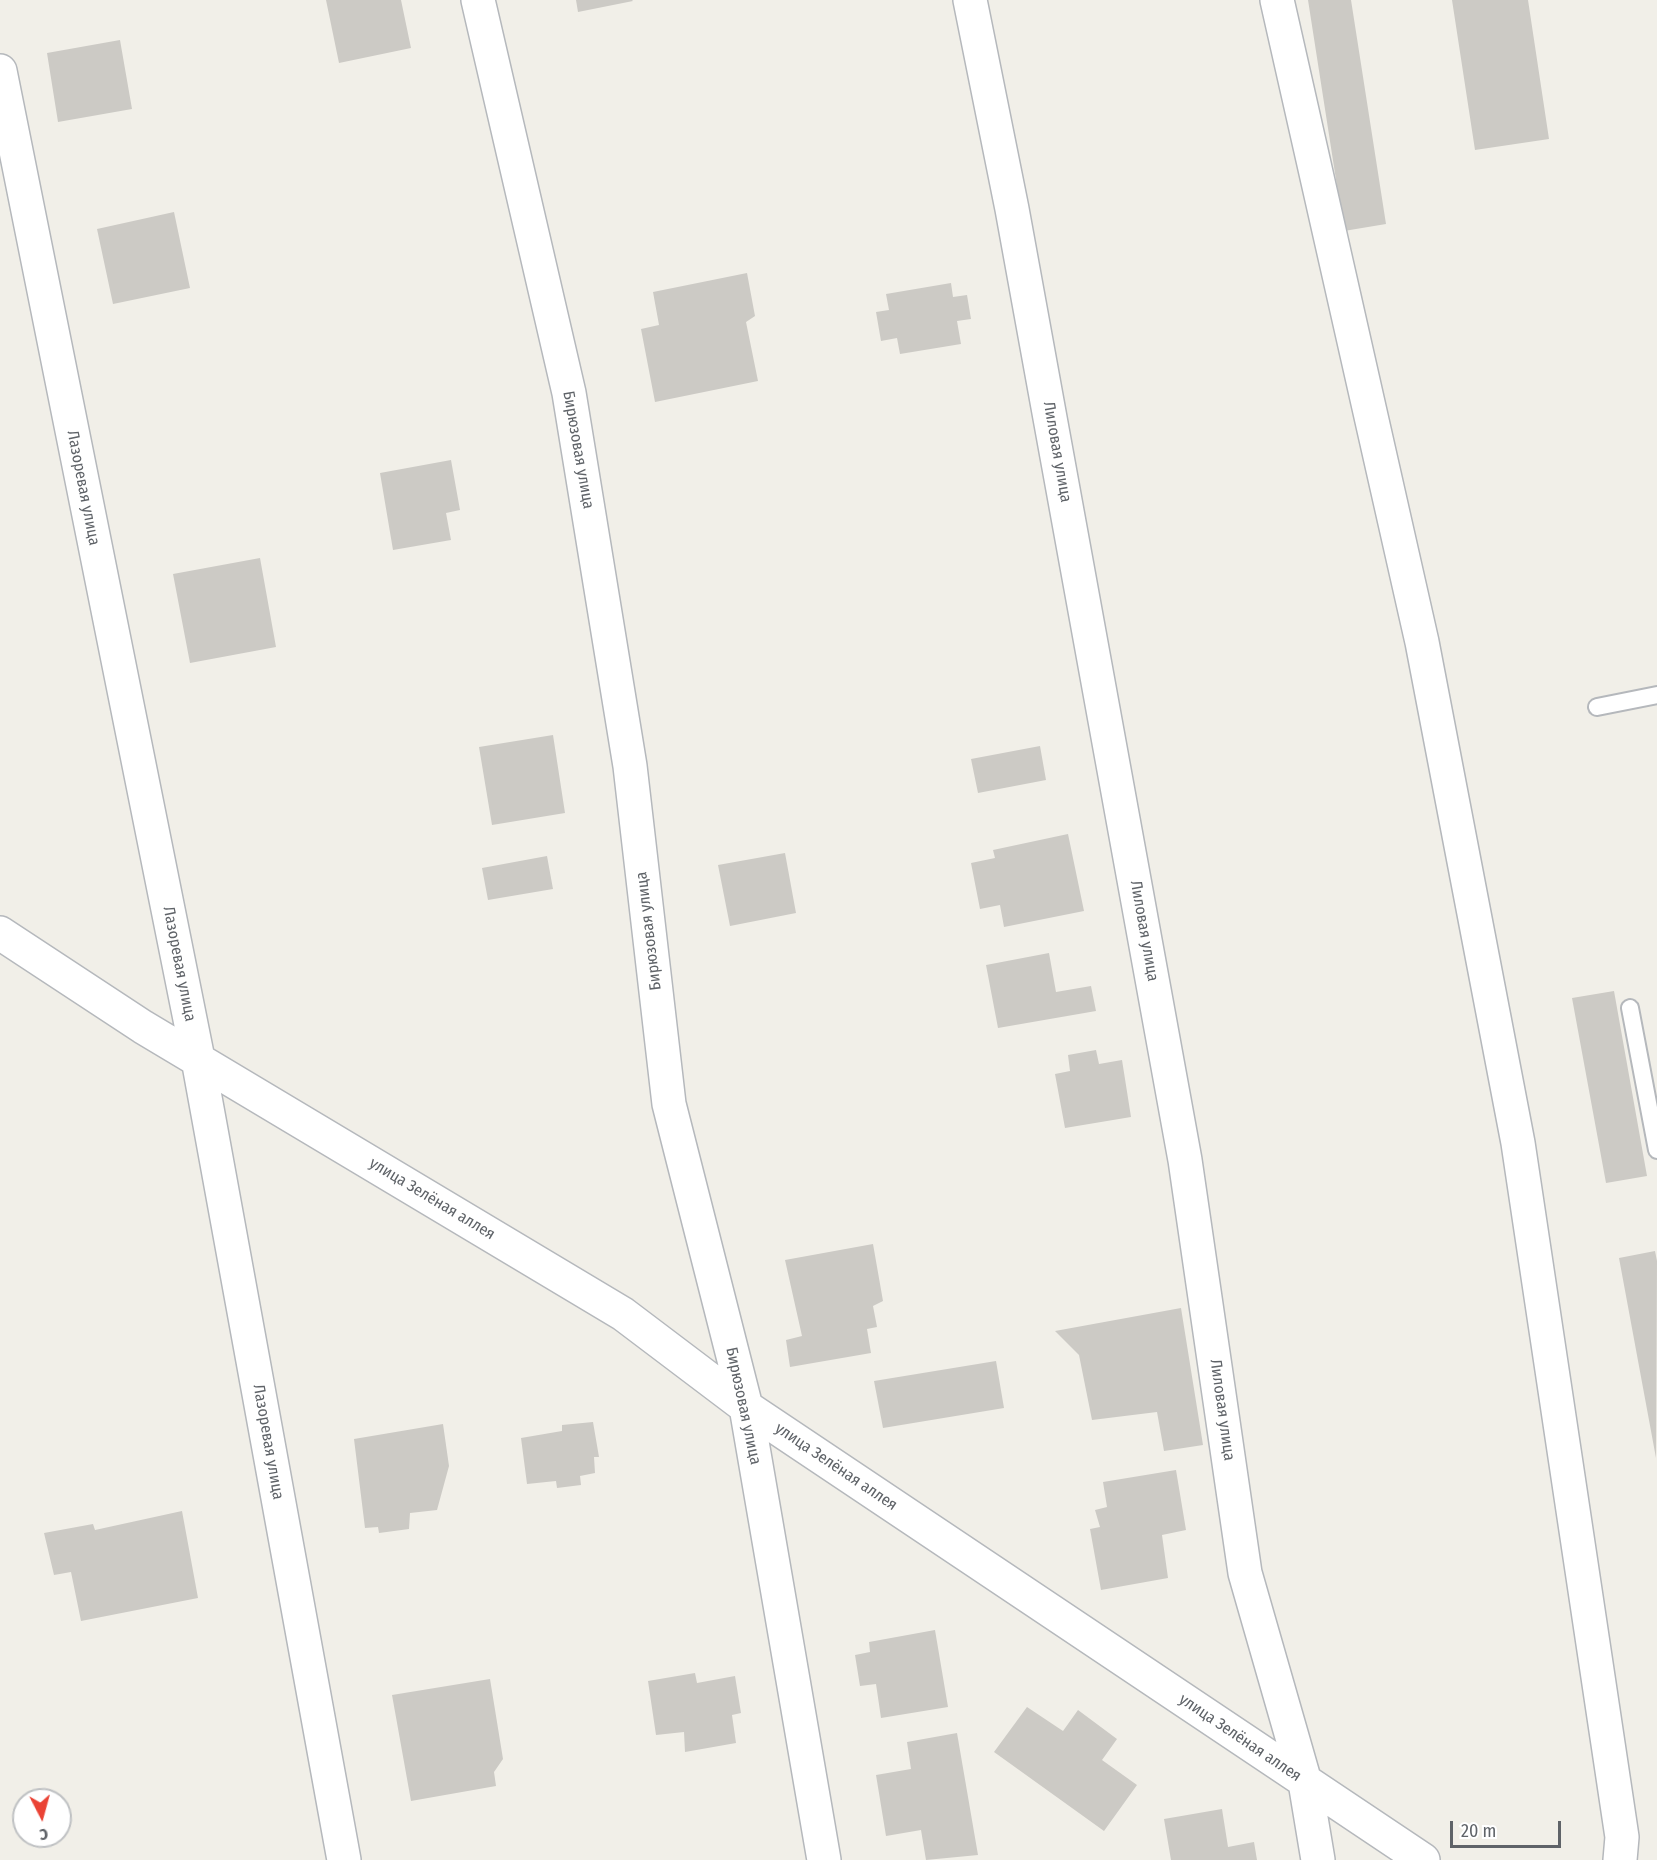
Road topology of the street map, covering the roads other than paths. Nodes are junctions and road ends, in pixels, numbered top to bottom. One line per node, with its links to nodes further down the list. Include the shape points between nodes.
1 (478, 0): 11 (street, Бирюзовая улица, via 569,393 630,766 669,1104)
2 (970, 0): 12 (street, Лиловая улица, via 1015,221 1185,1160 1245,1573)
3 (1277, 0): 17 (street, via 1422,642 1518,1143 1622,1837)
4 (0, 71): 9 (street, Лазоревая улица)
5 (1657, 695): 6 (lane)
6 (1597, 706)
7 (0, 933): 9 (street, улица Зелёная аллея)
8 (1630, 1008): 10 (lane)
9 (198, 1059): 11 (street, улица Зелёная аллея, via 623,1314); 13 (street, Лазоревая улица)
10 (1657, 1150)
11 (746, 1407): 12 (street, улица Зелёная аллея); 14 (street, Бирюзовая улица)
12 (1305, 1782): 15 (street, Лиловая улица); 16 (street, улица Зелёная аллея)
13 (344, 1860)
14 (824, 1860)
15 (1318, 1860)
16 (1423, 1860)
17 (1620, 1860)

